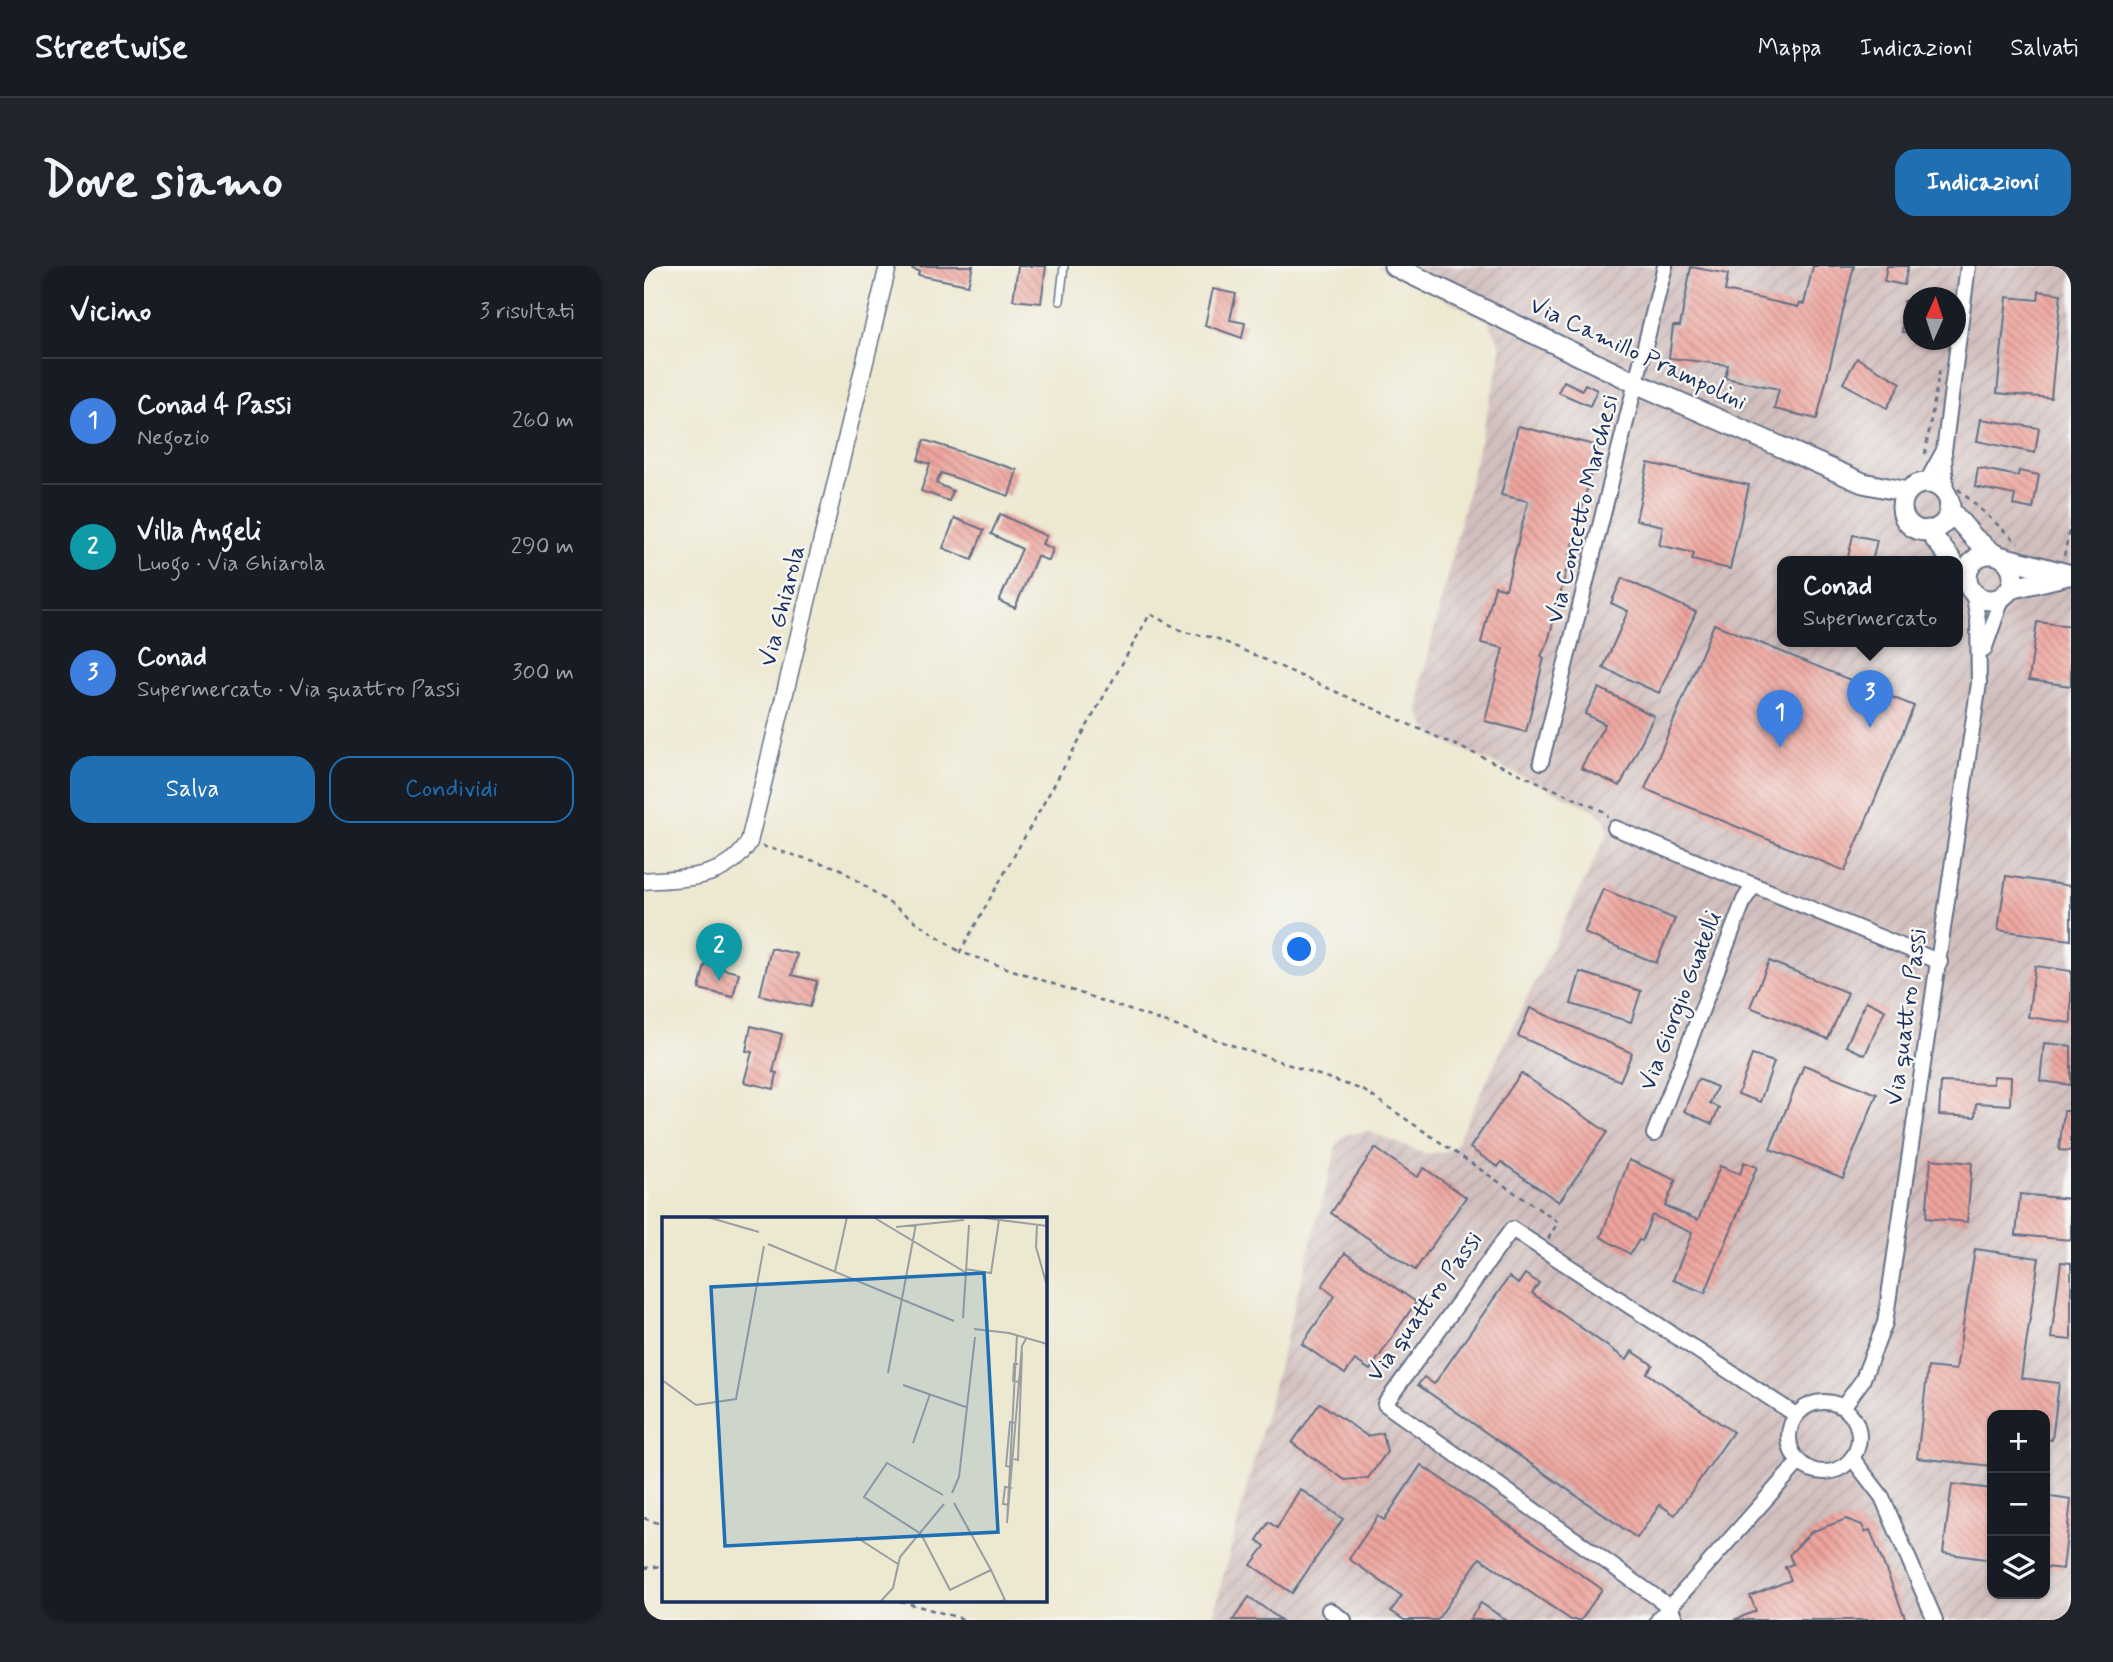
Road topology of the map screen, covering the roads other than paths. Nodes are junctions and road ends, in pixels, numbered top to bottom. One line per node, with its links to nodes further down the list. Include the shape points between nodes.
1 (888, 266): 21 (street, Via Ghiarola, via 749,842 741,856 716,872)
2 (1064, 266): 6 (lane)
3 (1394, 266): 7 (main road, Via Camillo Prampolini)
4 (1665, 266): 7 (street, Via Concetto Marchesi)
5 (1968, 266): 8 (street)
6 (1060, 302)
7 (1638, 384): 9 (main road, Via Camillo Prampolini, via 1863,483); 19 (street, Via Concetto Marchesi)
8 (1944, 451): 9 (street); 10 (street)
9 (1914, 492): 10 (main road, via 1937,486); 11 (main road, via 1912,527)
10 (1950, 497): 11 (main road, via 1942,524); 12 (main road, via 1974,538)
11 (1928, 530): 13 (main road)
12 (1998, 555): 14 (main road); 16 (main road, via 1980,556 1972,562); 17 (main road, via 2012,570)
13 (1948, 556)
14 (2070, 575): 17 (main road)
15 (1963, 576): 16 (main road)
16 (1970, 588): 17 (main road, via 1987,600); 18 (street, Via quattro Passi, via 1978,620)
17 (2006, 593): 18 (street, Via quattro Passi)
18 (1980, 665): 23 (street, Via quattro Passi)
19 (1542, 768)
20 (1615, 828): 22 (street)
21 (644, 881)
22 (1754, 885): 23 (street); 24 (street, Via Giorgio Guatelli, via 1744,900)
23 (1940, 962): 25 (street, Via quattro Passi, via 1885,1323 1862,1381)
24 (1654, 1134)
25 (1843, 1407): 26 (street, via 1823,1401); 27 (street, via 1857,1424 1858,1447)
26 (1796, 1415): 28 (street, via 1790,1424 1789,1444); 30 (street, Via quattro Passi, via 1512,1229 1385,1404)
27 (1852, 1458): 28 (street, via 1844,1466 1821,1472); 33 (street, via 1882,1497)
28 (1799, 1462): 30 (street)
29 (1329, 1609): 31 (street)
30 (1673, 1614): 32 (street)
31 (1344, 1620)
32 (1658, 1620)
33 (1935, 1620)

